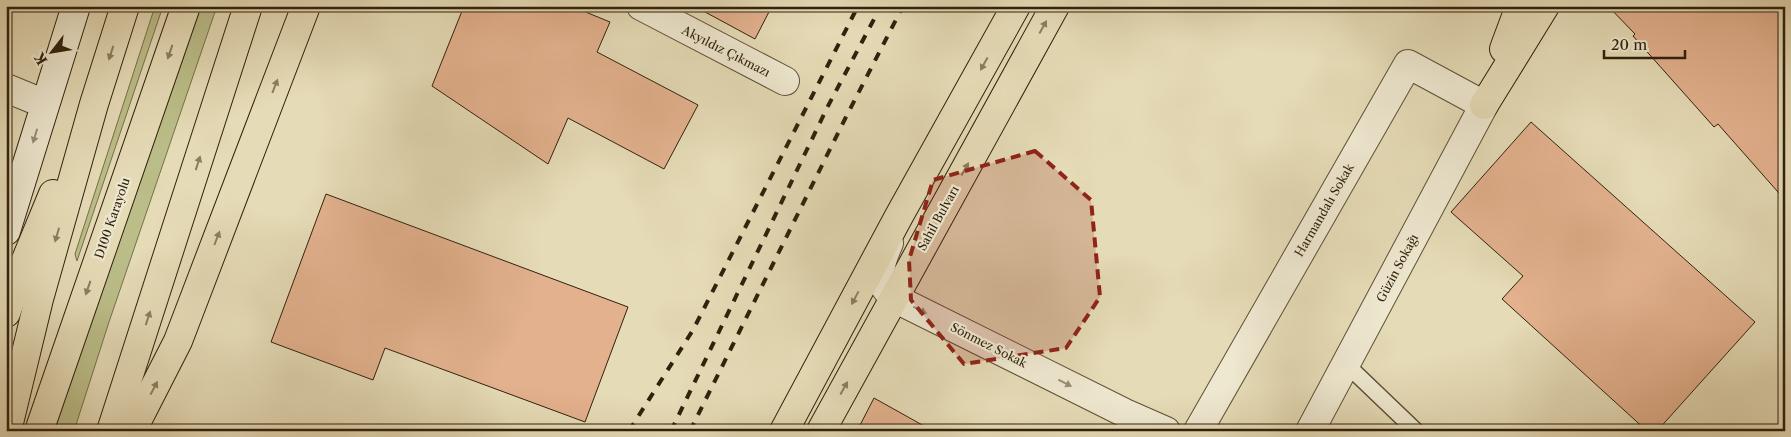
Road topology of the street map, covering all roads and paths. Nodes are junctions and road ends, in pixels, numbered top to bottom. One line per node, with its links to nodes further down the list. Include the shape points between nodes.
1 (76, 6): 13 (street)
2 (125, 6): 14 (highway, one-way to 14)
3 (186, 6): 22 (highway, D100 Karayolu, one-way to 22)
4 (249, 6): 23 (highway, one-way to 4)
5 (306, 6): 24 (highway, one-way to 5, via 178,341)
6 (641, 6): 11 (street, Akyıldız Çıkmazı)
7 (1016, 6): 16 (highway, one-way to 16)
8 (1055, 6): 18 (highway, Sahil Bulvarı, one-way to 8)
9 (1520, 6): 15 (highway)
10 (1545, 6): 15 (highway)
11 (785, 81)
12 (6, 88): 13 (street)
13 (45, 104): 17 (street, one-way to 17)
14 (94, 104): 19 (highway, via 54,192); 21 (highway, one-way to 21, via 39,299)
15 (1484, 105): 20 (street, Güzin Sokağı); 28 (street, Harmandalı Sokak, via 1408,64)
16 (900, 216): 18 (street, via 880,263 884,288); 25 (highway, one-way to 25)
17 (6, 230)
18 (894, 298): 26 (highway, Sahil Bulvarı, one-way to 18); 27 (street, Sönmez Sokak, one-way to 27)
19 (6, 313)
20 (1346, 364): 29 (street, Güzin Sokağı); 30 (lane)
21 (7, 431)
22 (38, 431)
23 (111, 431)
24 (132, 431)
25 (784, 431)
26 (821, 431)
27 (1166, 431)
28 (1198, 431)
29 (1310, 431)
30 (1416, 431)

